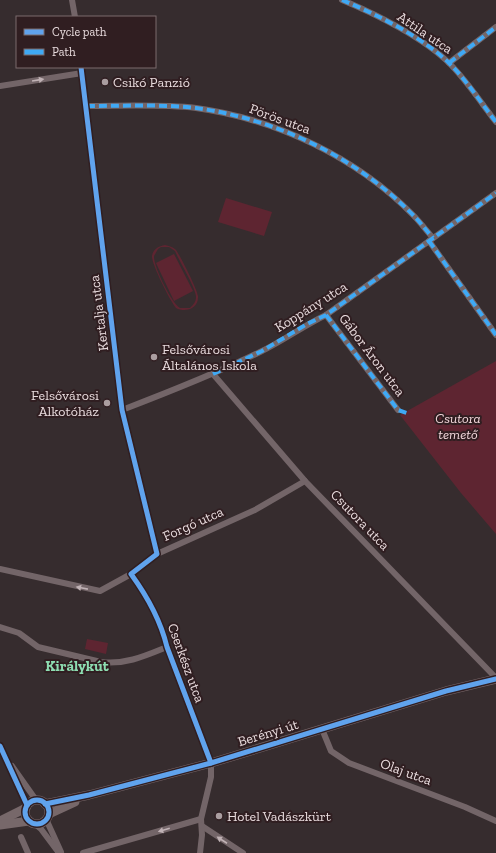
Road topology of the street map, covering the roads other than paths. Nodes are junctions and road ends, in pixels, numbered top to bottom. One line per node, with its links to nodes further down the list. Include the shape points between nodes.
1 (72, 0): 3 (street)
2 (342, 0): 5 (street, Attila utca, via 412,36)
3 (74, 16)
4 (496, 27): 5 (street)
5 (449, 63): 9 (street, Attila utca)
6 (82, 70): 7 (street, one-way to 6); 8 (street, Kertalja utca)
7 (0, 86)
8 (87, 106): 11 (street, Pörös utca, via 195,108 243,118 281,130 320,147 368,177 413,215); 15 (street, Kertalja utca)
9 (496, 122)
10 (496, 193): 11 (street, Koppány utca)
11 (431, 239): 12 (street, Koppány utca); 13 (street, Pörös utca)
12 (326, 315): 14 (street, Koppány utca, via 262,351); 16 (street, Gábor Áron utca)
13 (496, 336)
14 (213, 374): 15 (street, Koppány utca); 17 (street, Csutora utca)
15 (122, 410): 18 (street, Kertalja utca)
16 (398, 410)
17 (305, 481): 18 (street, Forgó utca, via 255,510); 23 (street, Csutora utca)
18 (157, 554): 20 (street, Forgó utca)
19 (0, 569): 20 (street, Forgó utca, one-way to 19, via 100,591)
20 (131, 574): 22 (street, Cserkész utca, via 164,633)
21 (0, 627): 22 (street, via 19,633 38,647 101,662 127,662)
22 (167, 647): 27 (street, Cserkész utca)
23 (496, 678): 24 (main road, Berényi út)
24 (322, 729): 27 (main road, Berényi út); 35 (street, Olaj utca, via 331,751 349,763)
25 (0, 746): 26 (street)
26 (3, 753): 29 (street); 31 (street)
27 (211, 763): 28 (main road, Berényi út); 33 (street, via 211,777)
28 (89, 796): 30 (main road, Berényi út); 32 (main road, Berényi út)
29 (36, 800): 30 (main road); 31 (main road)
30 (45, 804): 32 (main road, via 48,808)
31 (26, 807): 34 (main road); 36 (main road, via 25,815)
32 (47, 817): 36 (main road, Berényi út, via 41,823); 41 (street)
33 (201, 819): 38 (street); 42 (street, one-way to 42)
34 (0, 821)
35 (496, 821)
36 (32, 822): 37 (main road, Berényi út); 41 (street)
37 (0, 825)
38 (202, 826): 43 (street); 44 (street, one-way to 38)
39 (21, 837): 40 (street)
40 (28, 853)
41 (60, 853)
42 (83, 853)
43 (200, 853)
44 (243, 853)

